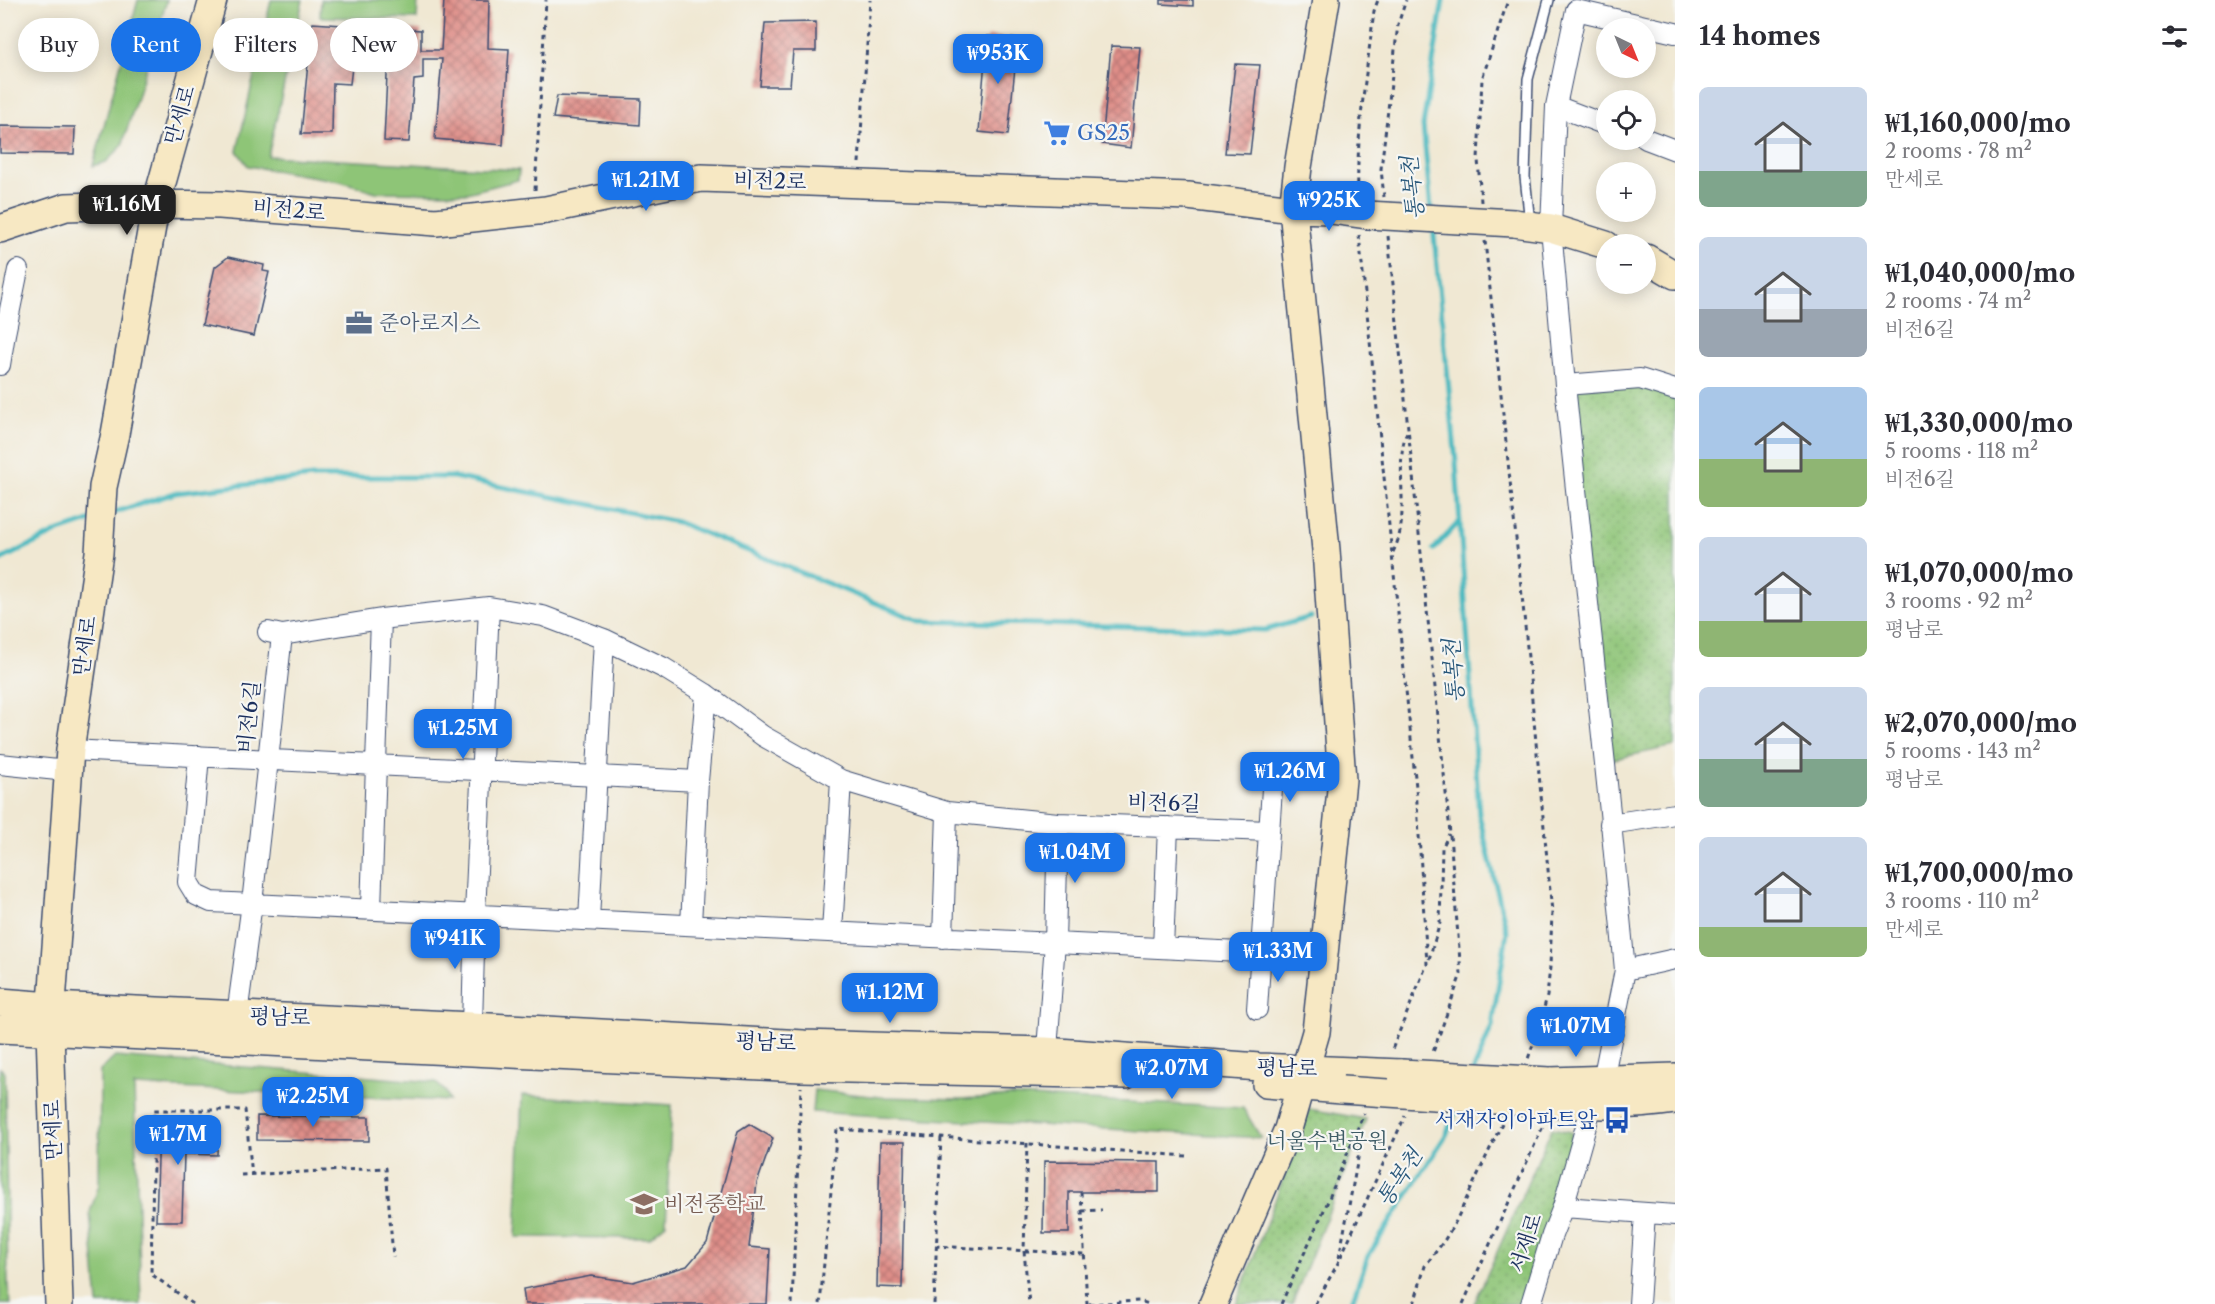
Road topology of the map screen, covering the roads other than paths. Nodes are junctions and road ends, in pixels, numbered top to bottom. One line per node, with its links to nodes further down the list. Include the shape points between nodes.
1 (213, 0): 9 (street, 만세로)
2 (1326, 0): 10 (street)
3 (1549, 0): 11 (lane, via 1528,79 1525,177)
4 (1675, 33): 5 (street, via 1576,10)
5 (1556, 106): 6 (street); 11 (street)
6 (1596, 121)
7 (1656, 143): 8 (street)
8 (1675, 150)
9 (156, 204): 10 (street, 비전2로, via 220,205 436,222 534,212 701,178 1188,196); 12 (street, 비전2로, via 66,207); 26 (street, 만세로, via 103,487 99,553)
10 (1293, 210): 11 (street, 비전2로, bridge); 60 (street, via 1326,550 1342,780 1316,1032)
11 (1532, 225): 13 (street); 19 (street)
12 (0, 229)
13 (1596, 242)
14 (1656, 264): 16 (street)
15 (18, 270): 17 (street)
16 (1675, 275)
17 (2, 335): 18 (street)
18 (0, 365)
19 (1565, 385): 20 (street, via 1640,379); 38 (street)
20 (1675, 390)
21 (489, 608): 22 (street, 비전6길); 23 (street, 비전6길, via 543,616); 30 (street)
22 (381, 619): 27 (street, 비전6길, via 275,633); 29 (street)
23 (604, 639): 24 (street, 비전6길); 32 (street)
24 (706, 693): 33 (street, 비전6길, via 763,736); 34 (street)
25 (199, 756): 26 (street); 27 (street); 41 (street, via 188,882 196,895 211,902)
26 (68, 760): 28 (street); 56 (street, 만세로)
27 (268, 760): 29 (street); 41 (street, 비전6길)
28 (0, 764)
29 (376, 765): 30 (street); 42 (street)
30 (482, 771): 32 (street); 43 (street)
31 (1273, 774): 40 (street)
32 (596, 776): 34 (street); 44 (street)
33 (841, 780): 35 (street, 비전6길); 46 (street)
34 (698, 782): 45 (street)
35 (947, 812): 37 (street, 비전6길); 47 (street)
36 (1675, 814): 38 (street)
37 (1058, 823): 39 (street, 비전6길); 48 (street)
38 (1610, 824): 52 (street)
39 (1168, 827): 40 (street, 비전6길); 49 (street)
40 (1269, 831): 50 (street)
41 (252, 903): 42 (street); 55 (street, 비전6길)
42 (370, 909): 43 (street)
43 (475, 914): 44 (street); 57 (street)
44 (589, 920): 45 (street)
45 (690, 925): 46 (street)
46 (832, 932): 47 (street)
47 (943, 938): 48 (street)
48 (1055, 943): 49 (street); 59 (street)
49 (1163, 948): 50 (street)
50 (1262, 953): 54 (street)
51 (1675, 959): 52 (street)
52 (1625, 970): 62 (street)
53 (0, 1002): 56 (street, 평남로)
54 (1257, 1009)
55 (237, 1015): 56 (street, 평남로); 57 (street, 평남로)
56 (51, 1019): 58 (street); 59 (street, via 802,1068); 69 (street, 만세로)
57 (472, 1026): 59 (street, 평남로)
58 (0, 1029)
59 (1046, 1062): 60 (street, 평남로, via 1165,1061)
60 (1303, 1077): 64 (street, 평남로, bridge, via 1342,1090); 64 (street, 평남로, bridge, via 1392,1073); 70 (street, via 1288,1129)
61 (1675, 1077): 62 (street, 평남로)
62 (1603, 1080): 64 (street, 평남로)
63 (1675, 1100): 65 (street, 평남로)
64 (1545, 1102): 65 (street, 평남로)
65 (1592, 1105): 66 (street)
66 (1563, 1207): 67 (street, 서재로); 71 (street, 서재로)
67 (1645, 1213): 68 (street, 서재로); 72 (street)
68 (1675, 1215)
69 (59, 1304)
70 (1213, 1304)
71 (1531, 1304)
72 (1639, 1304)

